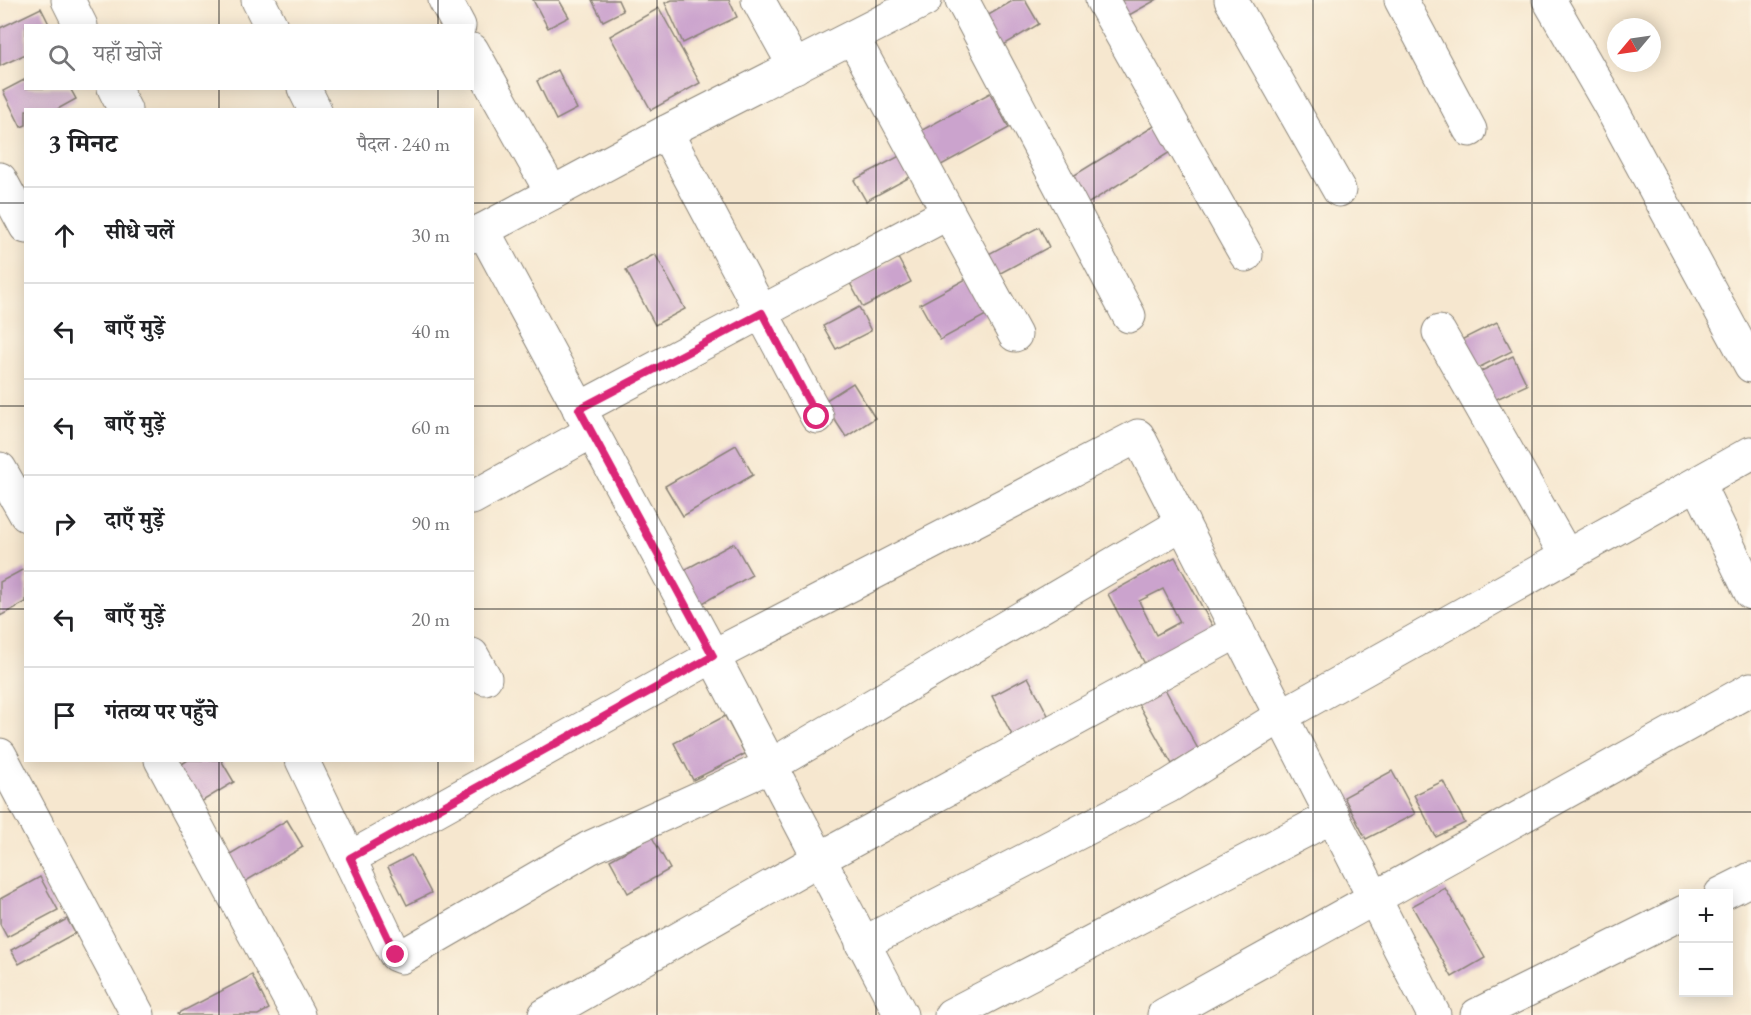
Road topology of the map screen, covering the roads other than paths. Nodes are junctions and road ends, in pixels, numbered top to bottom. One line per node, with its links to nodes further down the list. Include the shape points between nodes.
1 (68, 0): 10 (street)
2 (258, 0): 11 (street)
3 (758, 0): 14 (street)
4 (925, 0): 12 (street)
5 (962, 0): 29 (street)
6 (1102, 0): 27 (street)
7 (1231, 0): 22 (street)
8 (1401, 0): 19 (street)
9 (1549, 0): 32 (street)
10 (80, 24)
11 (270, 24)
12 (854, 38): 14 (street); 24 (street)
13 (474, 54): 23 (street)
14 (795, 67): 20 (street)
15 (115, 90): 17 (street)
16 (305, 90): 18 (street)
17 (124, 108)
18 (314, 108)
19 (1470, 130)
20 (666, 132): 23 (street); 28 (street)
21 (0, 179): 25 (street)
22 (1339, 190)
23 (552, 193): 26 (street)
24 (948, 213): 28 (street); 31 (street)
25 (24, 223)
26 (478, 233): 34 (street)
27 (1246, 255)
28 (762, 313): 33 (street); 34 (street)
29 (1130, 316)
30 (1439, 332): 41 (street)
31 (1015, 335)
32 (1751, 366)
33 (817, 417)
34 (585, 421): 38 (street); 44 (street)
35 (1751, 453): 37 (street)
36 (9, 481): 39 (street)
37 (1698, 484): 41 (street); 42 (street)
38 (474, 497)
39 (24, 510)
40 (1183, 523): 43 (street); 44 (street, via 1138,435); 50 (street)
41 (1567, 556): 46 (street)
42 (1751, 593)
43 (1238, 631): 46 (street); 53 (street)
44 (713, 656): 50 (street); 52 (street)
45 (1751, 689): 56 (street)
46 (1281, 716): 51 (street); 58 (street, via 1169,786)
47 (162, 762): 60 (street)
48 (303, 762): 52 (street)
49 (14, 764): 59 (street)
50 (770, 766): 52 (street, via 589,848 401,957 393,950); 53 (street)
51 (1333, 816): 56 (street); 63 (street)
52 (350, 858)
53 (819, 859): 58 (street); 61 (street)
54 (1751, 879): 55 (street)
55 (1732, 889)
56 (1375, 897): 64 (street); 65 (street)
57 (1679, 914): 66 (street)
58 (862, 944): 62 (street)
59 (138, 1015)
60 (298, 1015)
61 (545, 1015)
62 (901, 1015)
63 (951, 1015)
64 (1164, 1015)
65 (1434, 1015)
66 (1477, 1015)

